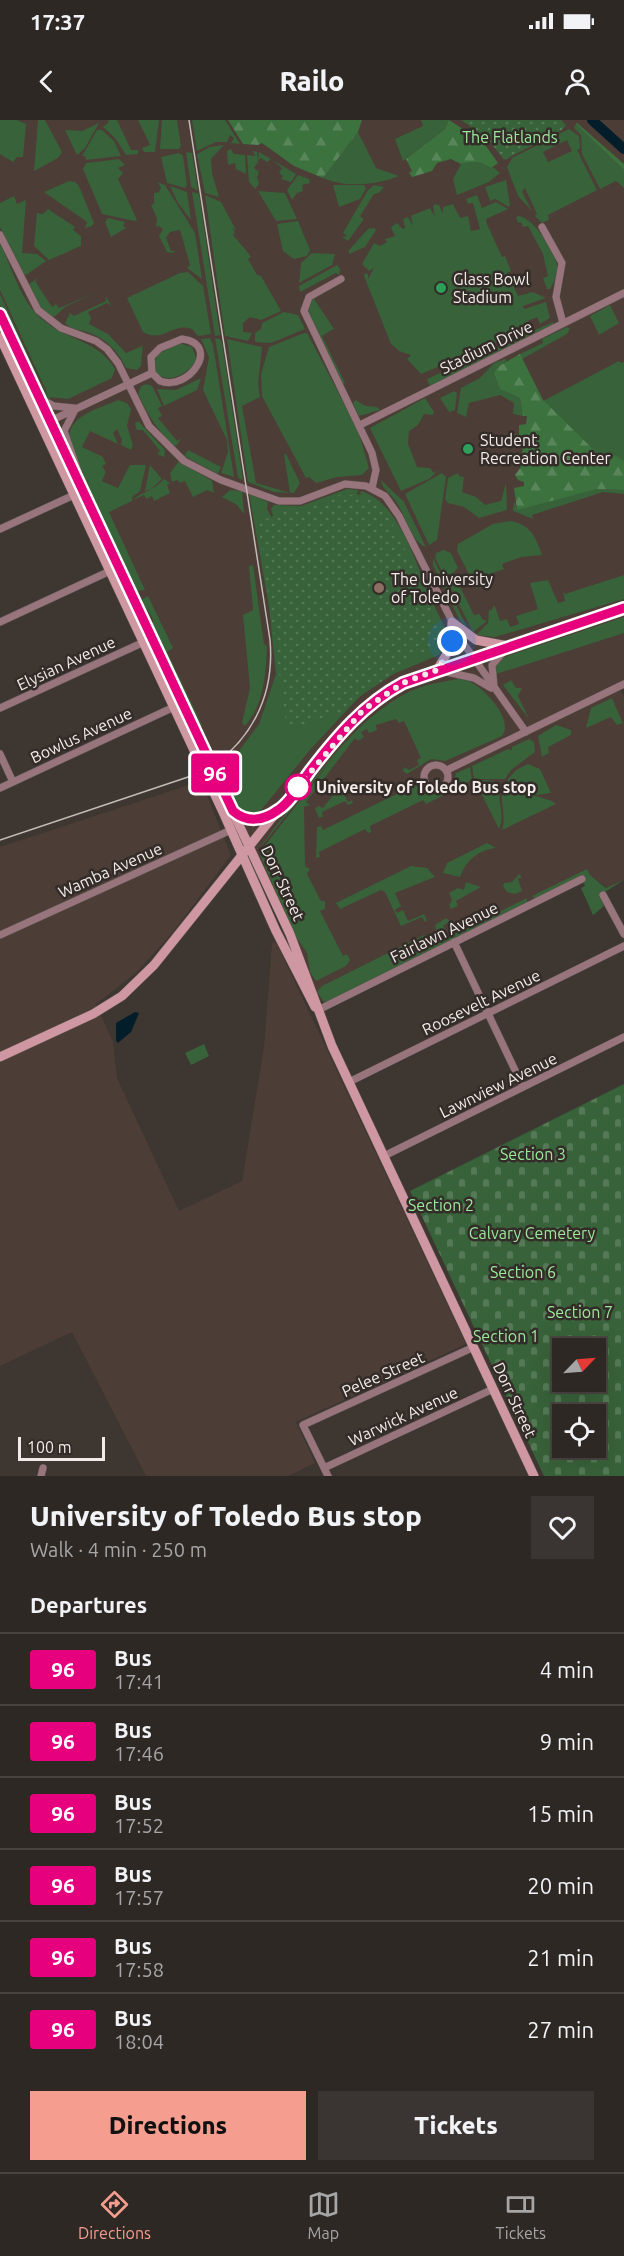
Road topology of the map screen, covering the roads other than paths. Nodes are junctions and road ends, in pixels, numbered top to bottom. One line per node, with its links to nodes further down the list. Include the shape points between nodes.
1 (542, 227): 6 (street, via 562,263 556,302)
2 (0, 235): 9 (street, via 38,310 57,326 107,349)
3 (341, 279): 13 (street, via 311,294 304,311)
4 (624, 293): 6 (street, Stadium Drive)
5 (0, 314): 10 (main road, Dorr Street)
6 (563, 323): 13 (street, Stadium Drive)
7 (0, 339): 12 (main road, Dorr Street)
8 (152, 373): 8 (street, via 160,381 170,383 192,373 200,361 197,347 182,339 160,348 151,357); 9 (street)
9 (128, 384): 11 (street); 14 (street, via 149,426 171,450 220,480 286,502 308,499 338,486)
10 (40, 399): 11 (street, via 54,406); 12 (main road, Dorr Street)
11 (76, 408): 12 (street); 15 (street, via 64,430)
12 (46, 422): 15 (main road, Dorr Street); 16 (main road, Dorr Street)
13 (360, 425): 14 (street, via 375,466)
14 (372, 488): 21 (street, via 394,507)
15 (85, 493): 22 (main road, Dorr Street)
16 (74, 495): 17 (street); 18 (main road, Dorr Street)
17 (0, 529)
18 (110, 571): 20 (street); 22 (main road, via 140,624); 23 (main road, Dorr Street)
19 (624, 608): 24 (main road)
20 (0, 622)
21 (452, 622): 24 (main road, via 476,640); 25 (street); 26 (main road, via 452,647)
22 (146, 623): 37 (main road, Dorr Street)
23 (144, 642): 29 (street, Elysian Avenue); 30 (main road, Dorr Street)
24 (509, 646): 25 (main road); 28 (street, via 492,665)
25 (473, 659): 26 (main road); 28 (street)
26 (437, 670): 28 (street, via 474,678); 36 (main road, via 403,683 363,710)
27 (624, 684): 31 (street)
28 (496, 691): 31 (street)
29 (0, 708)
30 (174, 708): 34 (street, Bowlus Avenue); 38 (main road, Dorr Street)
31 (526, 732): 33 (street)
32 (0, 754): 34 (street)
33 (447, 770)
34 (13, 782): 35 (street, Bowlus Avenue)
35 (0, 788)
36 (279, 810): 37 (main road, via 250,820); 39 (main road)
37 (233, 811): 39 (main road, Dorr Street)
38 (231, 830): 40 (main road, Dorr Street); 44 (street, Wamba Avenue)
39 (249, 846): 40 (main road); 48 (main road, Dorr Street)
40 (242, 856): 43 (main road, Dorr Street); 52 (main road, via 154,965 122,996 93,1014)
41 (582, 879): 46 (street, Fairlawn Avenue)
42 (603, 895): 45 (street)
43 (277, 930): 48 (main road, via 294,959); 49 (main road, Dorr Street)
44 (0, 934)
45 (624, 934)
46 (453, 942): 49 (street, Fairlawn Avenue); 50 (street)
47 (624, 946): 50 (street, Roosevelt Avenue)
48 (300, 958): 49 (main road, Dorr Street)
49 (318, 1010): 53 (main road, Dorr Street)
50 (488, 1014): 53 (street, Roosevelt Avenue); 54 (street)
51 (624, 1037): 54 (street, Lawnview Avenue)
52 (0, 1057)
53 (350, 1082): 55 (main road, Dorr Street)
54 (523, 1088): 55 (street, Lawnview Avenue)
55 (384, 1156): 56 (main road, Dorr Street)
56 (474, 1347): 57 (main road, Dorr Street); 58 (street, Pelee Street, via 303,1425)
57 (493, 1389): 58 (street, Warwick Avenue); 59 (main road, Dorr Street)
58 (324, 1468): 60 (street)
59 (532, 1475)
60 (328, 1476)

